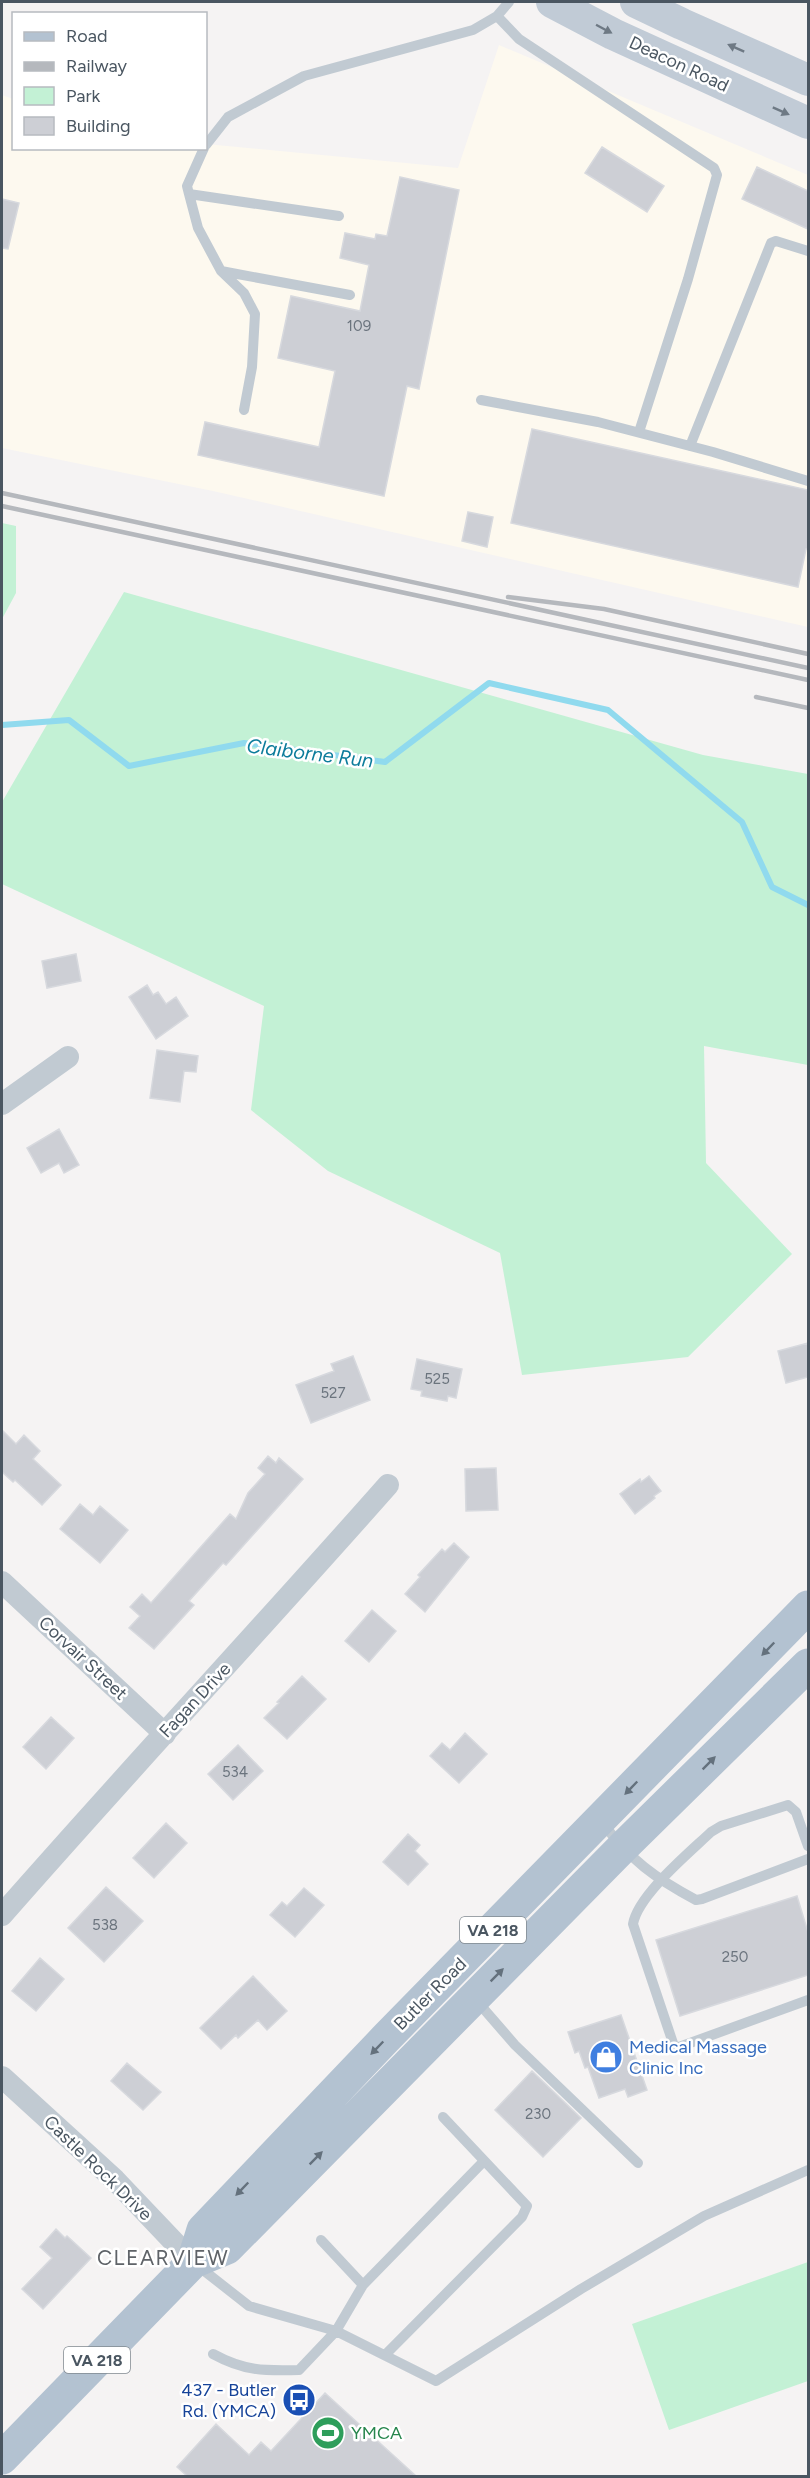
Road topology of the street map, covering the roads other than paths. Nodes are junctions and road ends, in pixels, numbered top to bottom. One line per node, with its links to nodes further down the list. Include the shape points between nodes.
1 (509, 2): 4 (lane)
2 (552, 2): 6 (main road, Deacon Road, one-way to 6)
3 (636, 2): 5 (main road, Deacon Road, one-way to 3)
4 (497, 16): 7 (lane, via 473,30 304,76 228,117); 16 (lane, via 519,39 714,168 717,175)
5 (808, 80)
6 (808, 123)
7 (207, 144)
8 (204, 150): 9 (lane, via 187,186)
9 (189, 194): 10 (lane); 12 (lane, via 198,228)
10 (339, 216)
11 (808, 251): 17 (lane, via 776,241 771,243)
12 (221, 271): 13 (lane); 15 (lane, via 244,293 255,314 252,367)
13 (350, 295)
14 (481, 400): 16 (lane)
15 (244, 410)
16 (639, 432): 17 (lane)
17 (690, 446): 18 (lane)
18 (808, 481)
19 (69, 1057): 20 (street)
20 (2, 1104)
21 (388, 1485): 25 (street, Fagan Drive)
22 (2, 1582): 25 (street, Corvair Street)
23 (808, 1607): 26 (main road, Butler Road / VA 218, one-way to 26)
24 (808, 1665): 28 (main road, Butler Road / VA 218, one-way to 24)
25 (165, 1734): 31 (street, Fagan Drive, via 115,1785)
26 (600, 1820): 28 (lane); 40 (main road, Butler Road / VA 218, one-way to 40, via 203,2230)
27 (808, 1846): 30 (lane, via 796,1812 788,1805 721,1826)
28 (622, 1848): 30 (lane); 32 (main road, Butler Road / VA 218, one-way to 28)
29 (808, 1859): 30 (lane, via 696,1900)
30 (660, 1881): 33 (lane, via 633,1924 674,2046)
31 (2, 1915)
32 (474, 1998): 37 (lane, via 515,2045); 40 (main road, Butler Road / VA 218, one-way to 32, via 227,2248)
33 (808, 2000)
34 (2, 2077): 40 (street, Castle Rock Drive, via 115,2180)
35 (443, 2117): 36 (lane)
36 (484, 2161): 41 (lane); 44 (lane, via 527,2206 522,2217)
37 (638, 2163)
38 (808, 2170): 44 (lane, via 704,2216 436,2381)
39 (321, 2240): 41 (lane)
40 (193, 2262): 42 (lane, via 249,2306); 45 (main road, Butler Road / VA 218)
41 (363, 2285): 42 (lane)
42 (336, 2331): 43 (lane, via 299,2370 253,2371); 44 (lane)
43 (213, 2354)
44 (385, 2355)
45 (2, 2458)

